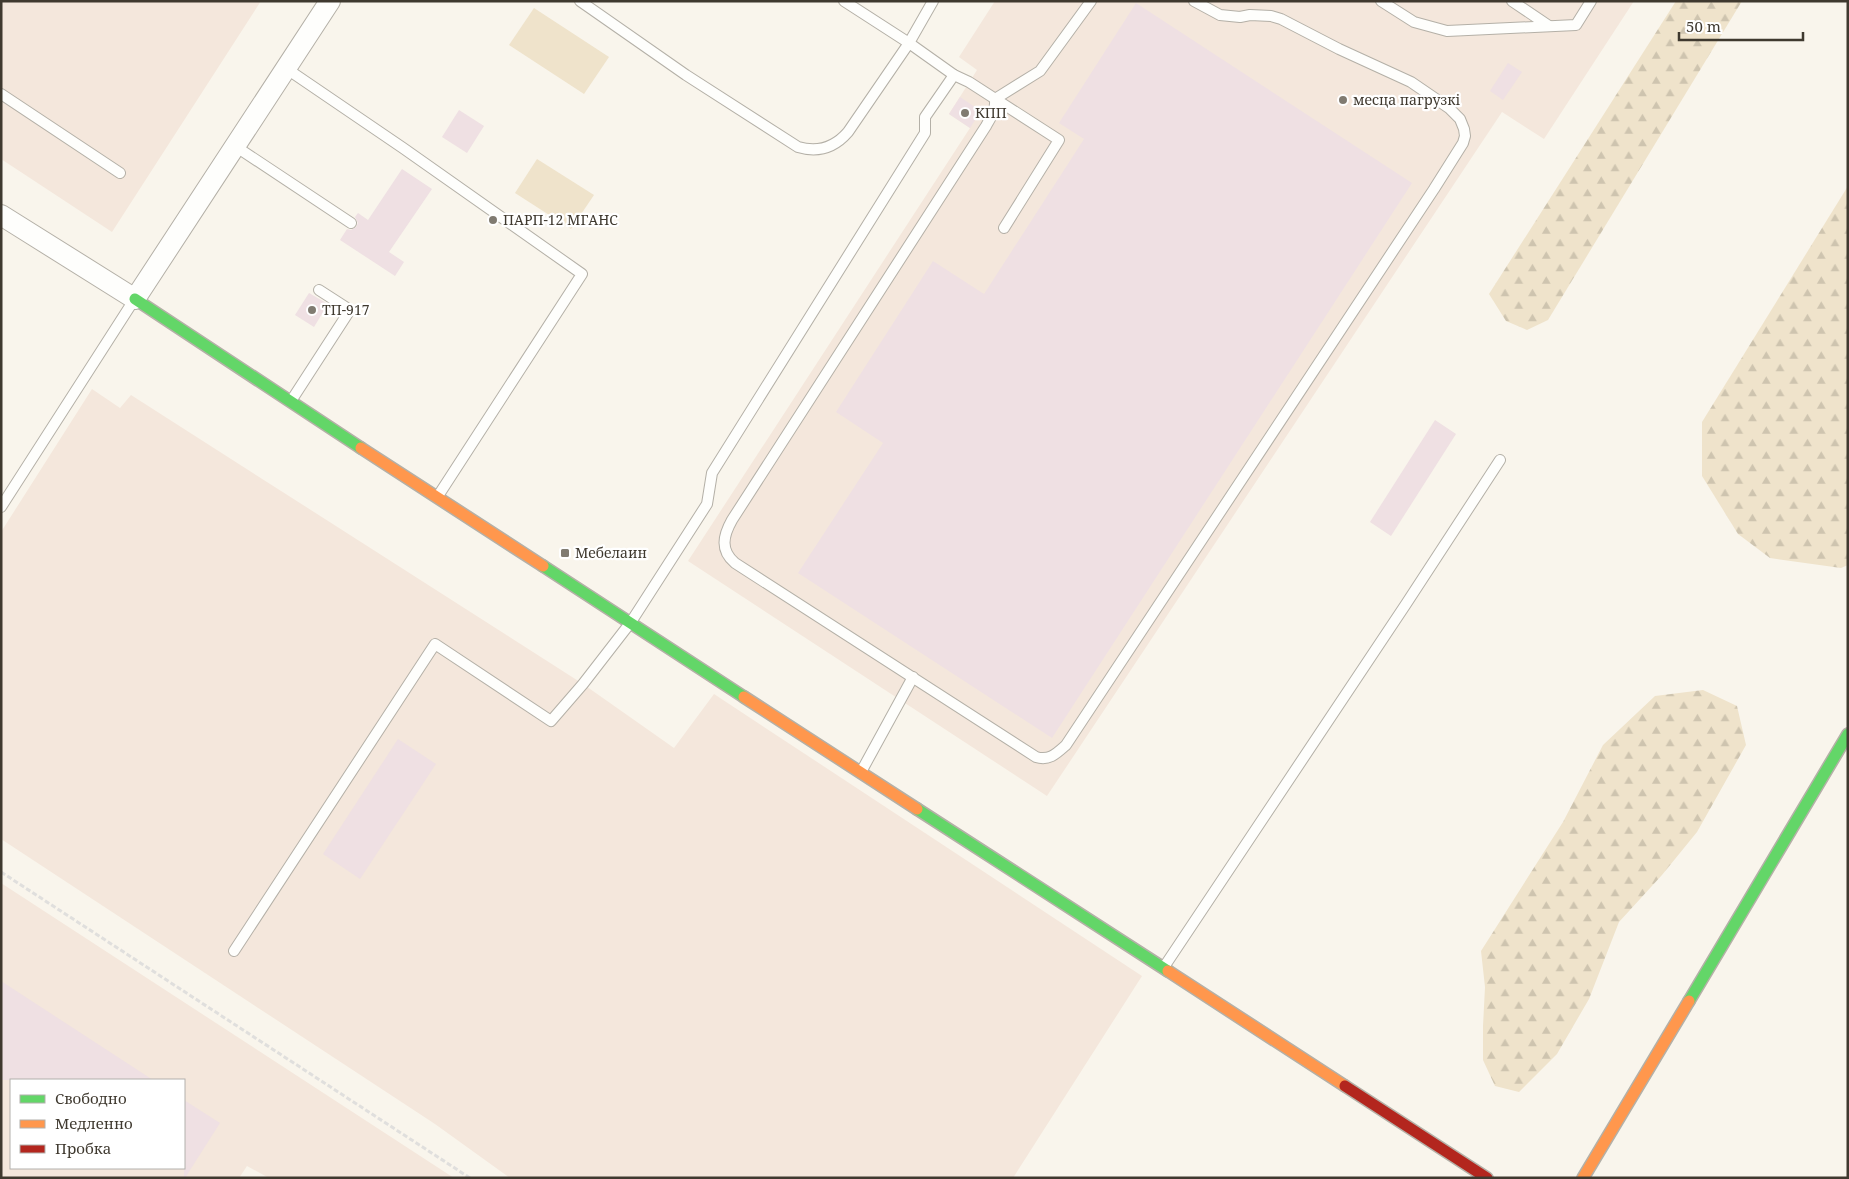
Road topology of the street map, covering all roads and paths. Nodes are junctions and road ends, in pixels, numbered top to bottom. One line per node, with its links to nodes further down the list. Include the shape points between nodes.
1 (330, 1): 12 (street)
2 (580, 1): 11 (lane, via 718,96 798,147 810,150 826,148 842,138)
3 (844, 1): 11 (lane)
4 (933, 1): 11 (lane)
5 (1091, 1): 15 (lane, via 1040,71)
6 (1194, 1): 28 (lane, via 1220,15 1271,16 1411,82 1460,119 1464,128 1463,144 1058,753 1051,758 1036,757)
7 (1381, 1): 10 (lane, via 1414,22 1447,31)
8 (1512, 1): 10 (lane)
9 (1591, 1): 10 (lane, via 1576,25)
10 (1549, 26)
11 (910, 43): 13 (lane)
12 (287, 69): 16 (street); 25 (lane, via 582,274)
13 (954, 74): 15 (lane); 27 (lane, via 924,117 925,133 712,473 707,504)
14 (1, 94): 17 (lane)
15 (995, 99): 20 (lane, via 1059,140); 28 (lane, via 993,114 986,126 732,520 723,542 729,558 735,563)
16 (235, 146): 19 (lane); 22 (street)
17 (120, 173)
18 (1, 215): 22 (street)
19 (351, 223)
20 (1004, 228)
21 (319, 290): 23 (lane, via 350,310)
22 (135, 299): 23 (street); 26 (lane)
23 (290, 402): 25 (street)
24 (1500, 460): 33 (lane)
25 (437, 496): 27 (street)
26 (1, 507)
27 (631, 622): 30 (street); 32 (lane, via 551,721 435,644)
28 (913, 677): 30 (lane)
29 (1848, 734): 36 (street)
30 (861, 772): 33 (street)
31 (1, 872): 34 (path)
32 (234, 951)
33 (1163, 968): 35 (street)
34 (470, 1178)
35 (1487, 1178)
36 (1583, 1178)

